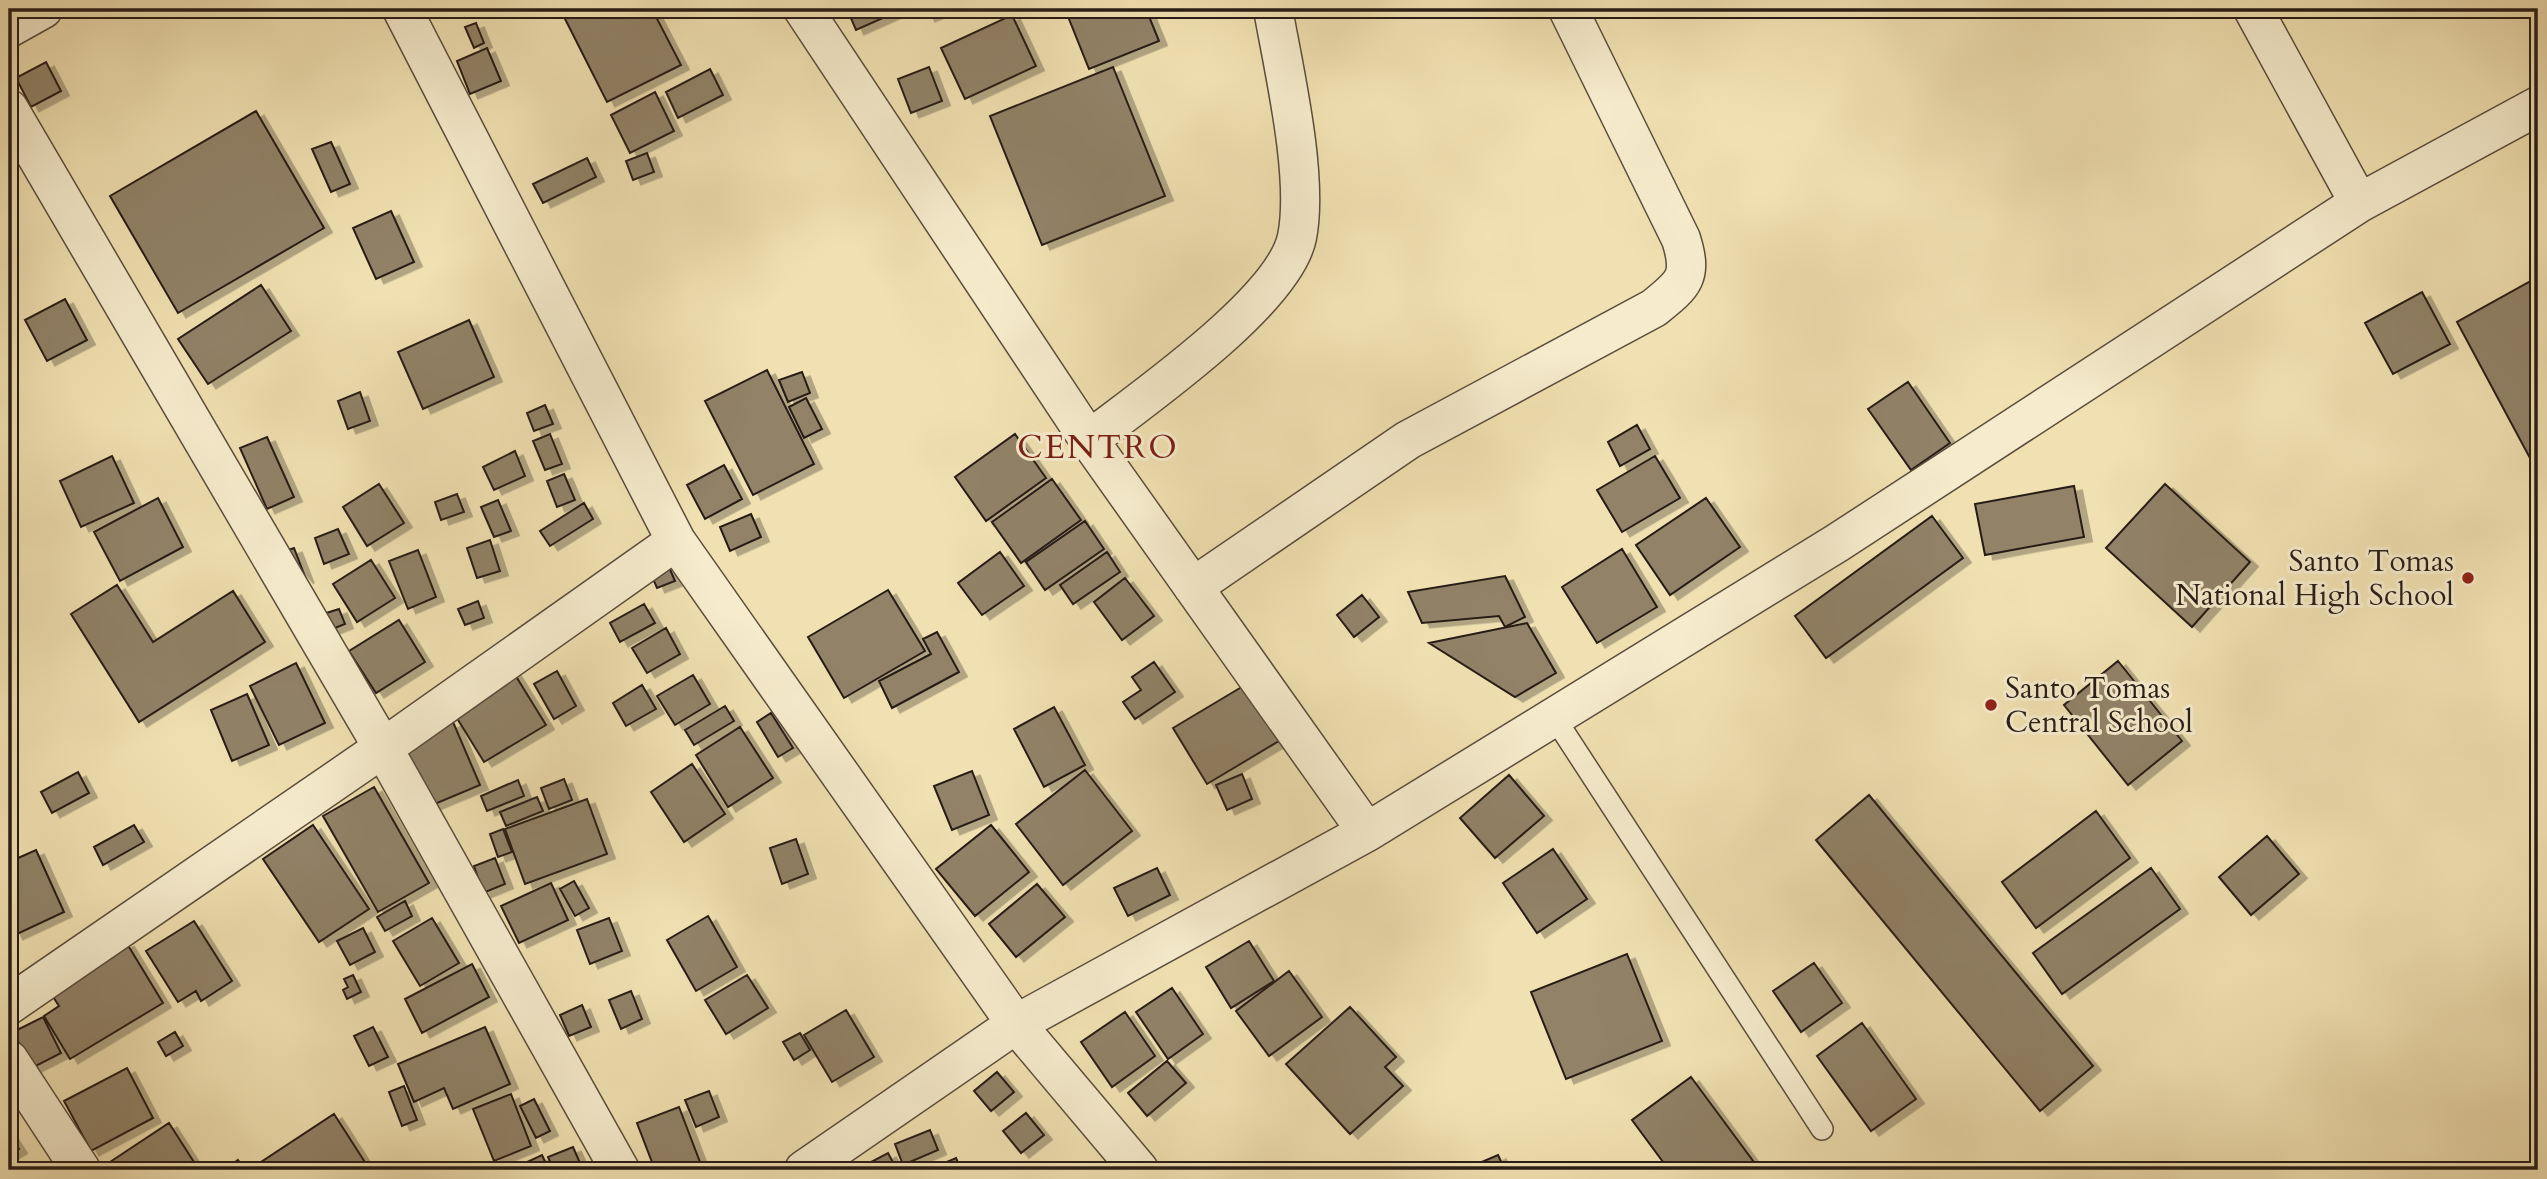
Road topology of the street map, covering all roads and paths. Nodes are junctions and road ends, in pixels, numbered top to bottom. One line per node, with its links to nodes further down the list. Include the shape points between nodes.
1 (43, 9): 7 (street)
2 (402, 9): 12 (street)
3 (803, 9): 11 (street)
4 (1273, 9): 11 (street, via 1301,196 1296,239 1277,276 1227,332)
5 (1568, 9): 13 (street, via 1681,239 1688,273 1654,308 1408,440)
6 (2253, 9): 10 (street)
7 (9, 28)
8 (2538, 106): 10 (street)
9 (9, 109): 15 (street)
10 (2359, 204): 14 (street, via 1837,543)
11 (1089, 440): 13 (street)
12 (676, 541): 15 (street); 18 (street)
13 (1193, 587): 16 (street)
14 (1554, 718): 16 (street); 20 (lane)
15 (383, 748): 17 (street); 22 (street)
16 (1367, 832): 18 (street)
17 (9, 1005)
18 (1016, 1024): 23 (street); 24 (street)
19 (9, 1059): 21 (street)
20 (1822, 1129)
21 (81, 1170)
22 (620, 1170)
23 (804, 1170)
24 (1139, 1170)

